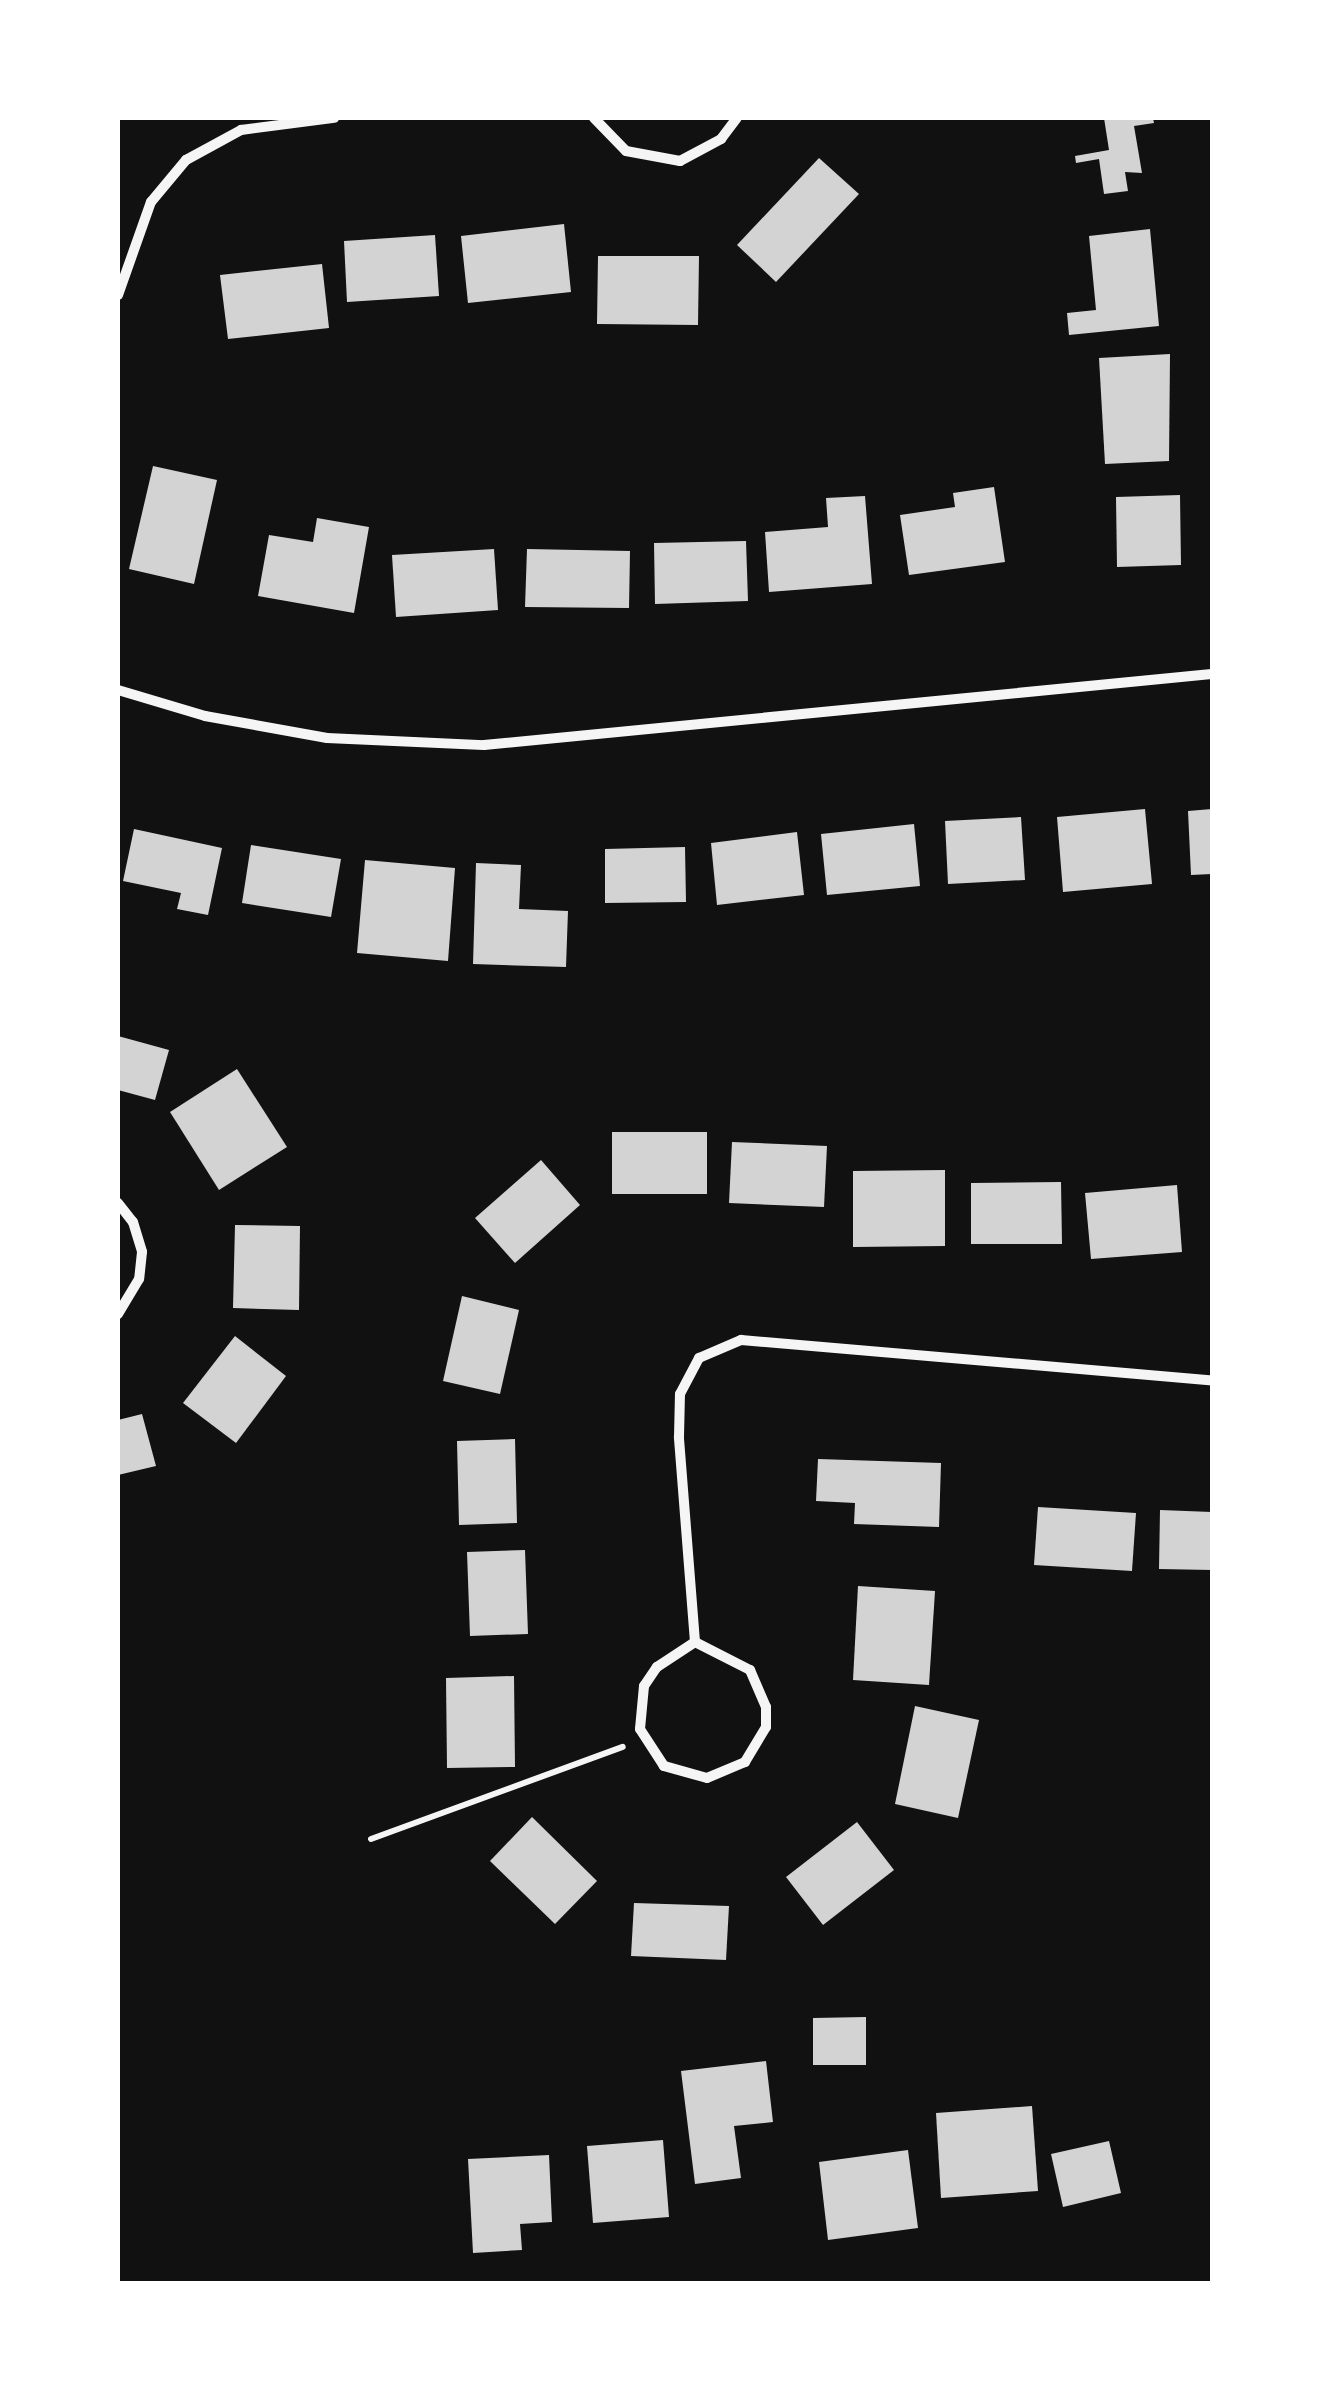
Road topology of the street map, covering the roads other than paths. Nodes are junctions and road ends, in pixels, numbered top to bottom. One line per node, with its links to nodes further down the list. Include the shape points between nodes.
1 (334, 118): 4 (street, via 241,130 186,160 151,202)
2 (594, 118): 3 (street, via 626,151 680,161 721,140)
3 (737, 118)
4 (118, 296)
5 (1212, 674): 6 (street, via 484,745 327,738 206,716)
6 (118, 690)
7 (118, 1203): 8 (street, via 133,1222 142,1252 140,1279)
8 (118, 1314)
9 (1212, 1380): 10 (street, via 741,1340 699,1358 680,1394 679,1437)
10 (695, 1642): 10 (street, via 657,1668 638,1707 642,1740 664,1766 707,1778 729,1773 758,1746 766,1727 761,1687 734,1658)

